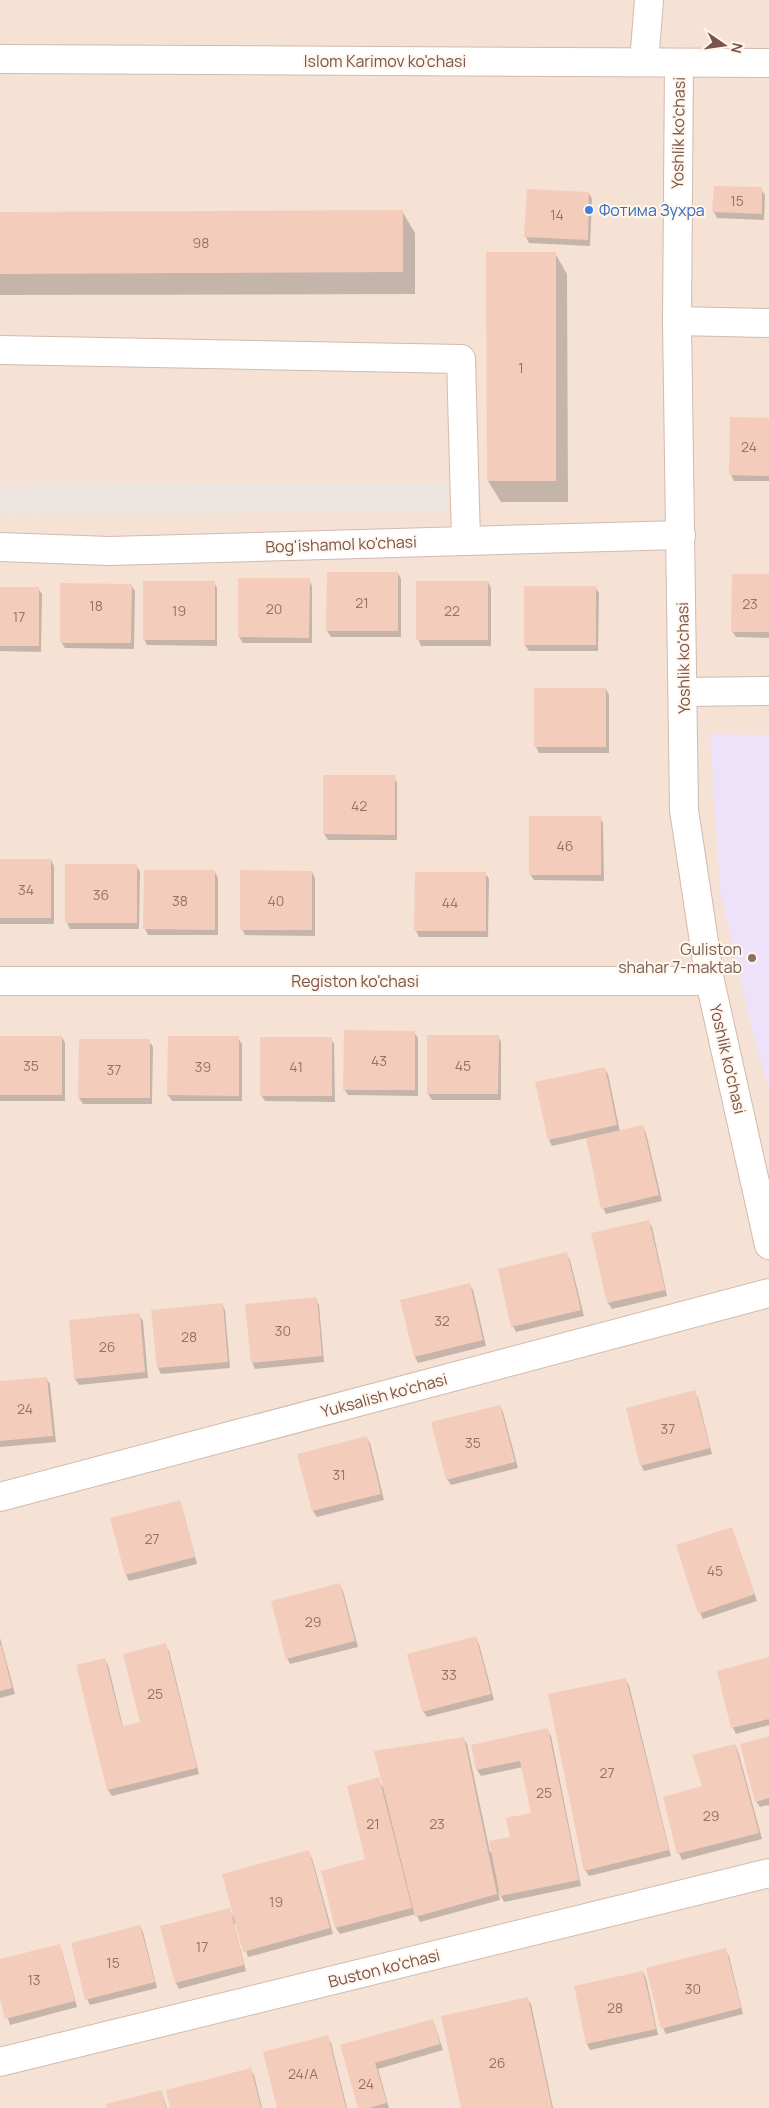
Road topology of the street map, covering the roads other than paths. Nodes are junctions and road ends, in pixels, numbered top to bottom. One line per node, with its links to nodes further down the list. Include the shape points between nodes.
1 (649, 0): 3 (street)
2 (0, 59): 3 (street, Islom Karimov ko'chasi)
3 (644, 62): 4 (street, Islom Karimov ko'chasi)
4 (679, 63): 5 (street, Islom Karimov ko'chasi); 6 (street, Yoshlik ko'chasi)
5 (769, 63)
6 (677, 321): 7 (street); 9 (street, Yoshlik ko'chasi)
7 (769, 323)
8 (0, 350): 10 (street, via 461,359)
9 (681, 535): 10 (street, Bog'ishamol ko'chasi); 13 (street, Yoshlik ko'chasi)
10 (466, 540): 11 (street, Bog'ishamol ko'chasi, via 109,551)
11 (0, 547)
12 (769, 691): 13 (street)
13 (683, 692): 15 (street, Yoshlik ko'chasi, via 684,810)
14 (0, 981): 15 (street, Registon ko'chasi)
15 (710, 981): 16 (street, Yoshlik ko'chasi)
16 (769, 1245)
17 (769, 1293): 18 (street, Yuksalish ko'chasi)
18 (0, 1497)
19 (769, 1873): 20 (street, Buston ko'chasi)
20 (0, 2062)

